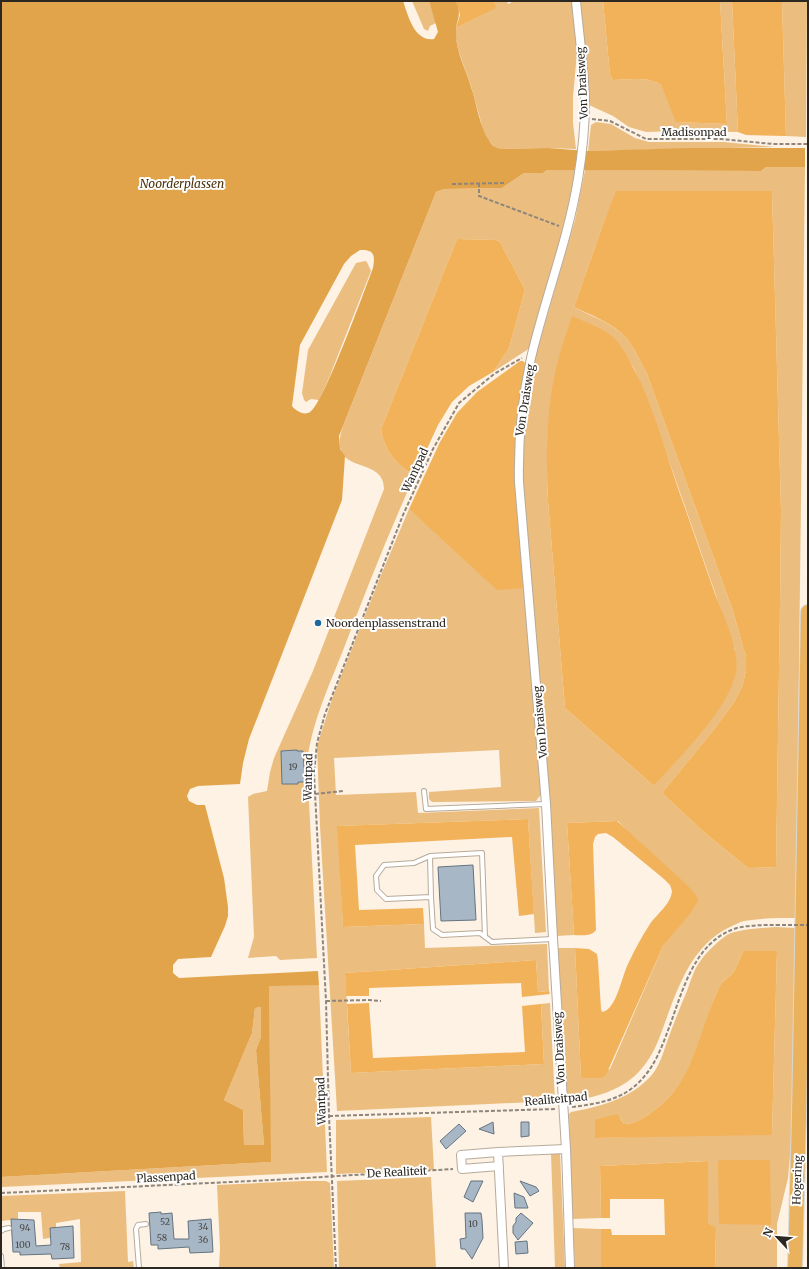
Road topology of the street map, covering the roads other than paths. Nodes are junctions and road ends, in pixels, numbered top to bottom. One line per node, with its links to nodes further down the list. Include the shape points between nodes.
1 (576, 1): 4 (street, Von Draisweg, via 585,100 578,178 568,230 531,358 519,432 519,482)
2 (808, 612): 20 (highway, Hogering)
3 (424, 791): 4 (lane, via 426,809)
4 (546, 804): 8 (street, Von Draisweg)
5 (430, 856): 6 (lane); 6 (lane, via 414,863 384,865 376,876 377,890 386,899); 7 (lane, via 482,853)
6 (431, 897): 7 (lane, via 433,929 442,935 480,933)
7 (485, 937): 8 (lane, via 492,942)
8 (553, 939): 9 (street, Von Draisweg)
9 (566, 1149): 10 (street); 19 (street, Von Draisweg)
10 (498, 1152): 11 (street); 11 (street, via 461,1155 462,1169)
11 (499, 1166): 18 (street)
12 (146, 1224): 17 (lane, via 138,1225 136,1229)
13 (9, 1228): 14 (lane)
14 (1, 1231)
15 (1, 1256): 16 (lane)
16 (2, 1268)
17 (139, 1268)
18 (504, 1268)
19 (570, 1268)
20 (795, 1268)

